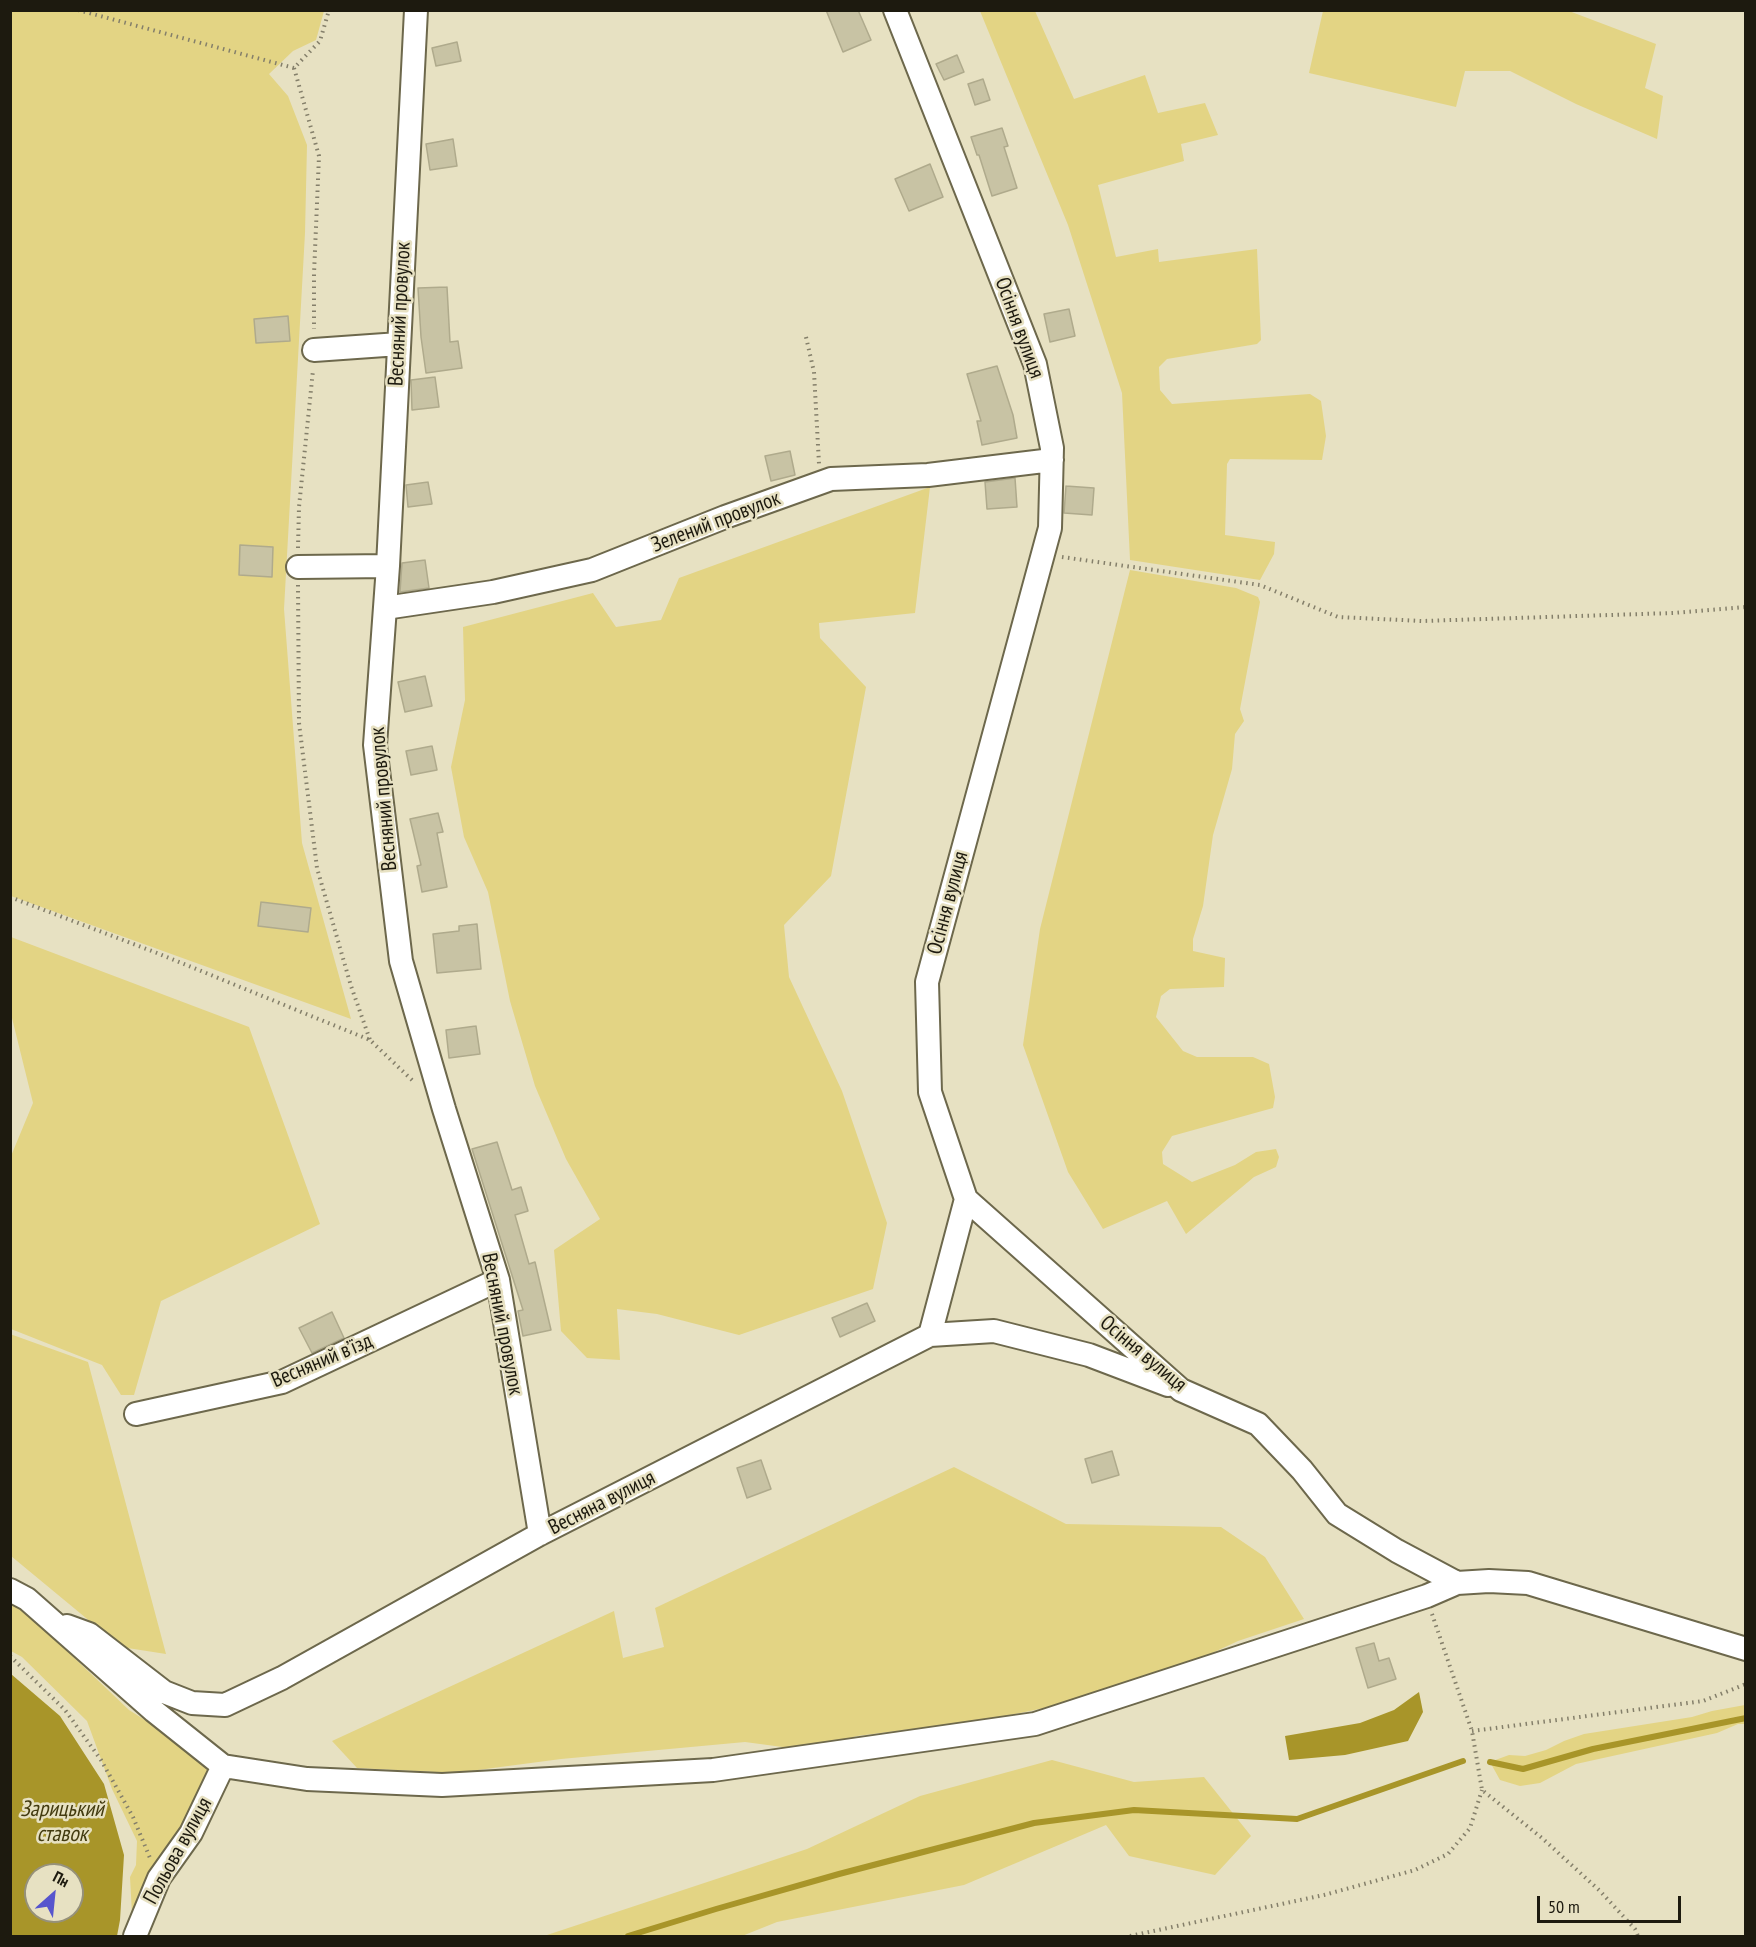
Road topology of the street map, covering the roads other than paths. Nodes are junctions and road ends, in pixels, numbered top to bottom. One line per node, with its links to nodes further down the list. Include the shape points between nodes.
1 (416, 10): 3 (street, Весняний провулок)
2 (895, 10): 5 (street, Осіння вулиця, via 1035,364)
3 (399, 344): 4 (street); 6 (street, Весняний провулок)
4 (314, 350)
5 (1052, 460): 8 (street, Зелений провулок, via 928,475 831,479 592,570 493,592); 9 (street, Осіння вулиця, via 1050,528 927,982 930,1092)
6 (388, 566): 7 (street); 8 (street, Весняний провулок)
7 (298, 567)
8 (385, 608): 10 (street, Весняний провулок, via 375,745 401,961)
9 (966, 1199): 11 (street); 12 (street, Осіння вулиця)
10 (498, 1281): 13 (street, Весняний в’їзд, via 282,1382); 14 (street, Весняний провулок)
11 (930, 1335): 12 (street, Весняна вулиця, via 994,1331 1089,1355); 14 (street, Весняна вулиця)
12 (1181, 1390): 15 (street, Осіння вулиця, via 1258,1424 1337,1514)
13 (136, 1414)
14 (540, 1534): 17 (street, Весняна вулиця, via 282,1678 225,1705 192,1703 164,1692 88,1634)
15 (1457, 1583): 18 (street, via 1528,1583); 19 (street, via 1035,1724 713,1770 442,1785 307,1779)
16 (10, 1590): 17 (street, via 27,1599)
17 (48, 1619): 19 (street, via 154,1712)
18 (1746, 1649)
19 (223, 1766): 20 (street, Польова вулиця, via 191,1833 159,1878)
20 (135, 1936)

